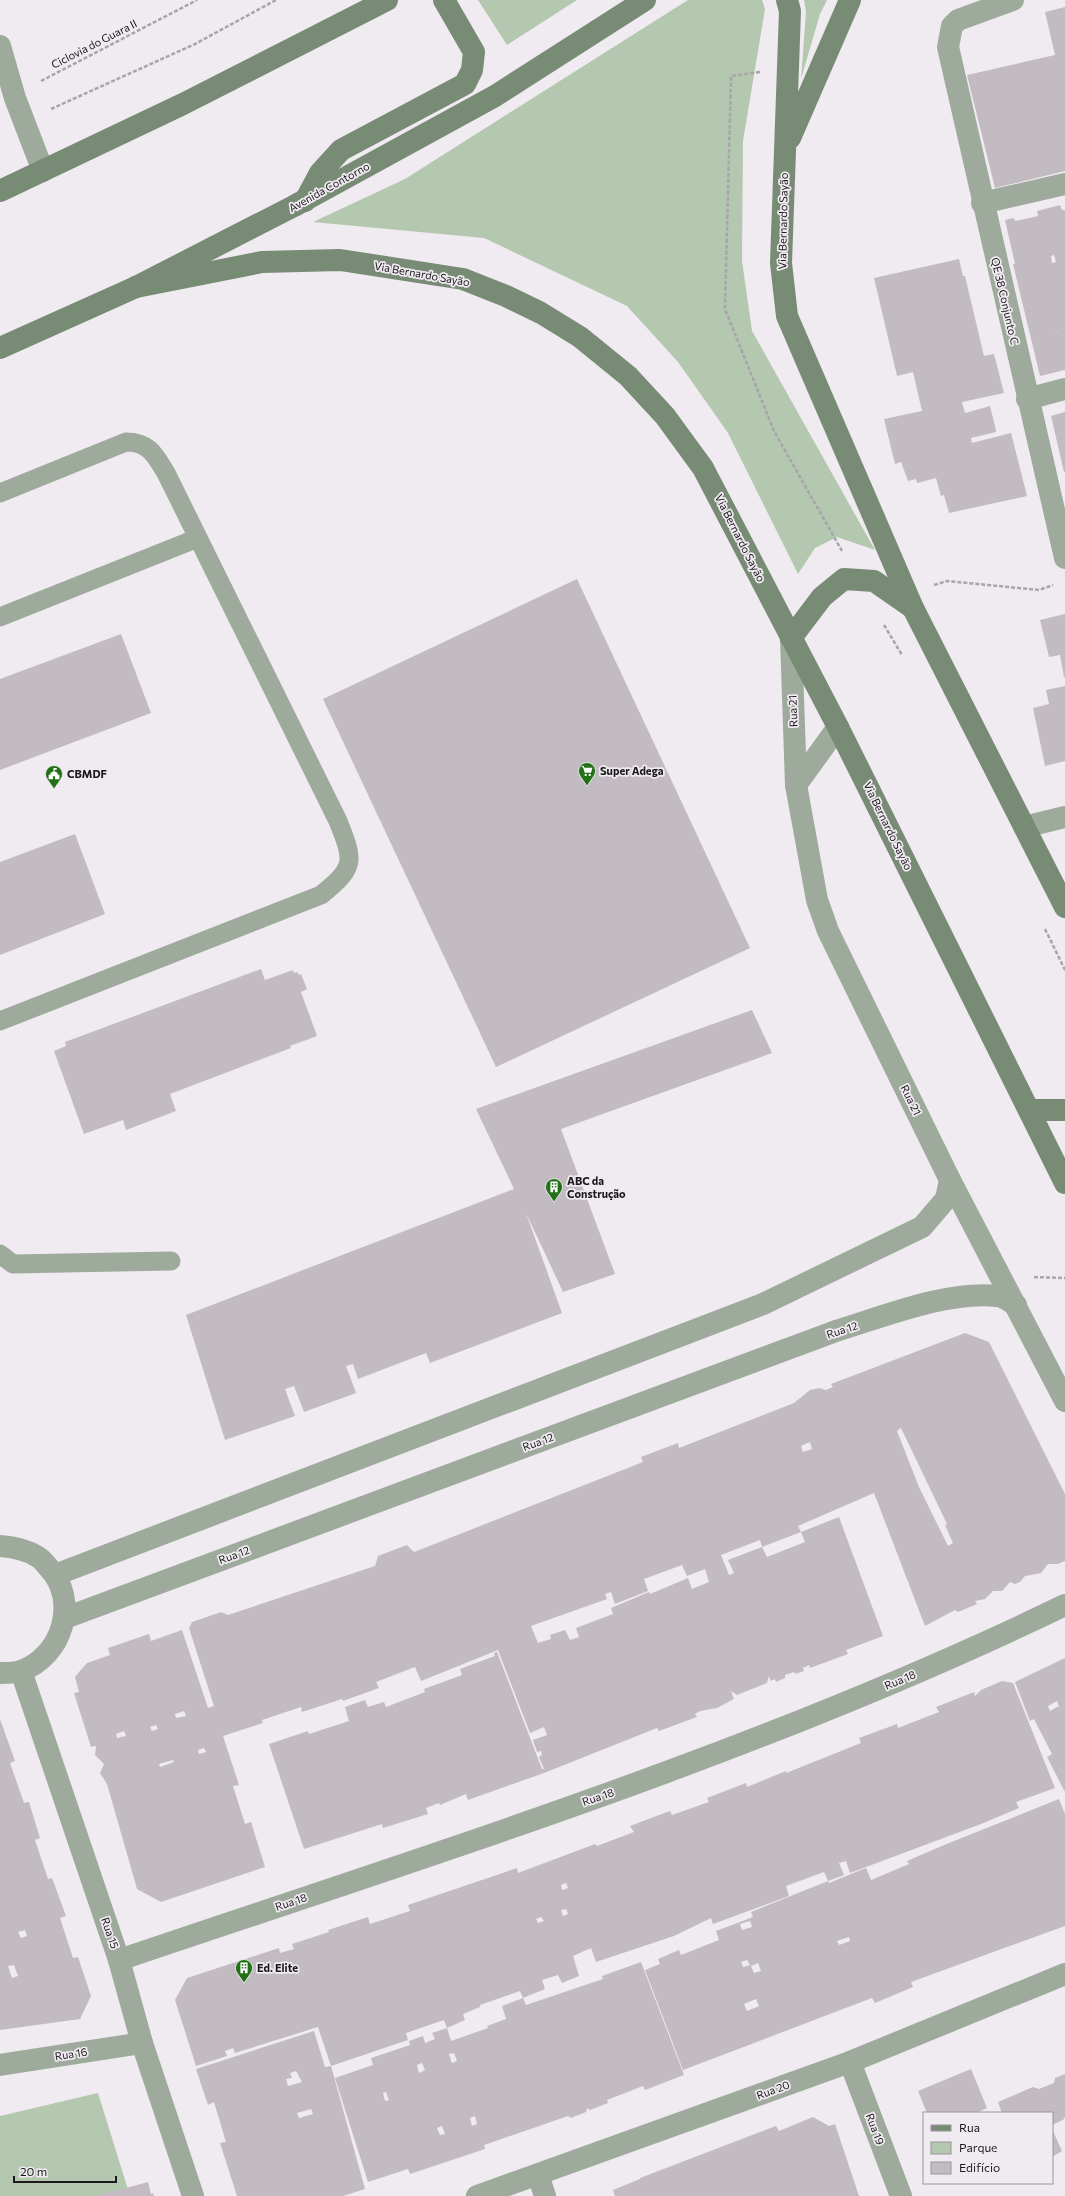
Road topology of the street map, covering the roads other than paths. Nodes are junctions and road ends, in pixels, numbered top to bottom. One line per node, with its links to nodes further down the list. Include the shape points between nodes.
1 (387, 0): 9 (main road)
2 (444, 0): 12 (main road, via 474,52 472,70 464,84 341,150 320,173)
3 (645, 0): 12 (main road, Avenida Contorno, via 495,96)
4 (787, 0): 8 (main road, Via Bernardo Sayão, via 790,11)
5 (850, 0): 8 (main road)
6 (1013, 0): 13 (street, QE 38 Conjunto C, via 963,17 952,26 948,47)
7 (0, 46): 9 (street, via 15,98)
8 (784, 152): 21 (main road, Via Bernardo Sayão, via 781,263 786,316)
9 (43, 171): 11 (main road)
10 (1065, 184): 13 (street)
11 (0, 191)
12 (305, 201): 14 (main road, Avenida Contorno)
13 (982, 203): 17 (street, QE 38 Conjunto C)
14 (136, 287): 15 (main road, Avenida Contorno); 23 (main road, Via Bernardo Sayão, via 262,262 340,260 463,279 541,313 580,337 628,376 664,416 703,468)
15 (0, 348)
16 (1065, 389): 17 (street)
17 (1027, 399): 20 (street, QE 38 Conjunto C)
18 (0, 492): 19 (lane, via 126,442 138,442 157,458)
19 (198, 538): 22 (lane); 29 (lane, via 338,821 348,846 350,860 346,872 321,895)
20 (1065, 558)
21 (910, 600): 23 (main road, via 874,581 844,579 822,597); 27 (main road, Via Bernardo Sayão)
22 (0, 617)
23 (791, 638): 24 (main road, Via Bernardo Sayão); 25 (street, Rua 21)
24 (838, 727): 25 (street); 30 (main road, Via Bernardo Sayão)
25 (796, 785): 32 (street, Rua 21, via 817,900 828,931)
26 (1065, 818): 27 (street)
27 (1024, 827): 28 (main road, Via Bernardo Sayão)
28 (1065, 907)
29 (0, 1021)
30 (1028, 1110): 31 (main road); 33 (main road, Via Bernardo Sayão)
31 (1065, 1110)
32 (950, 1180): 36 (street, Rua 21); 39 (street, via 946,1199 922,1227 763,1304)
33 (1065, 1182)
34 (0, 1254): 35 (lane, via 13,1264)
35 (171, 1261)
36 (1016, 1305): 37 (street, Rua 21); 41 (street, Rua 12, via 998,1296 972,1296 930,1302 836,1331)
37 (1065, 1401)
38 (0, 1546): 39 (street, via 16,1547 39,1557)
39 (55, 1575): 41 (street, via 64,1595)
40 (1065, 1605): 43 (street, Rua 18, via 932,1667 766,1736 654,1778)
41 (65, 1618): 42 (street, via 57,1641 42,1660)
42 (10, 1672): 43 (street, Rua 15)
43 (119, 1960): 45 (street, Rua 15)
44 (1065, 1974): 46 (street, Rua 20)
45 (142, 2043): 47 (street, Rua 16); 49 (street, Rua 15)
46 (850, 2062): 48 (street, Rua 20); 52 (street, Rua 19)
47 (0, 2065)
48 (538, 2175): 50 (street, Rua 20); 51 (street)
49 (193, 2196)
50 (476, 2196)
51 (545, 2196)
52 (901, 2196)

